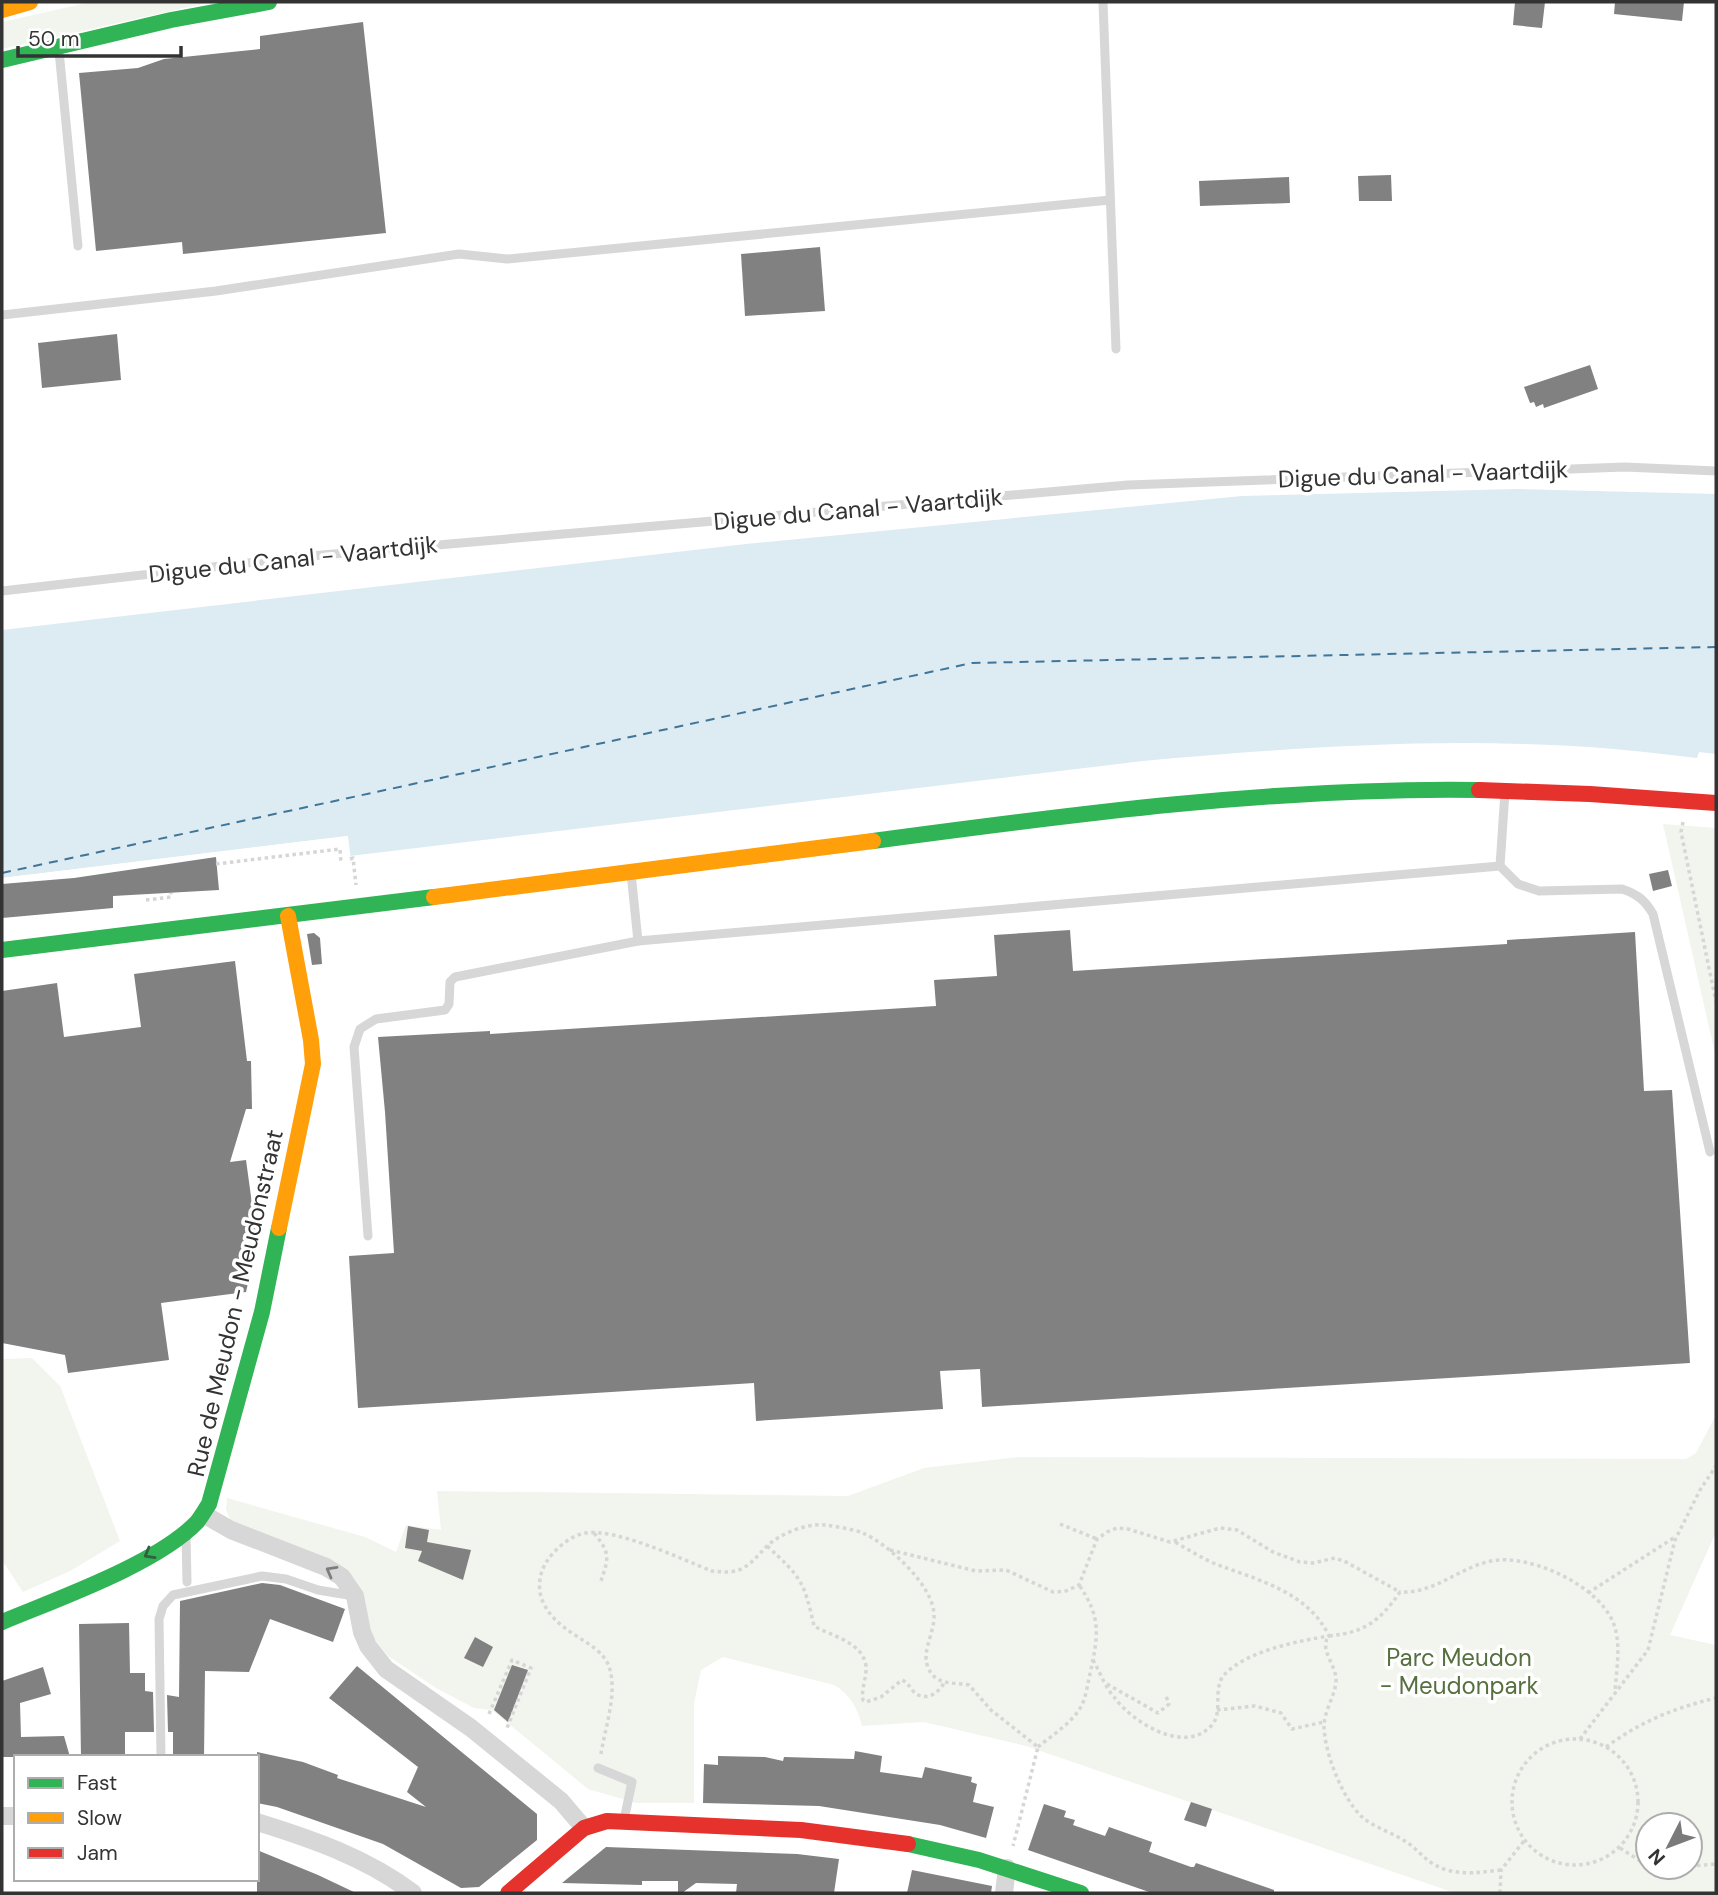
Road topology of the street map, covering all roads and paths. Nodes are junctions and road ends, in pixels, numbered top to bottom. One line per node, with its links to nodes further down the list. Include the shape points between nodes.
1 (30, 2): 4 (main road)
2 (269, 2): 5 (main road)
3 (1103, 2): 7 (lane)
4 (2, 10)
5 (58, 46): 6 (main road); 8 (lane)
6 (2, 60)
7 (1110, 200): 9 (lane, via 507,259 459,254 216,291); 10 (lane)
8 (78, 246)
9 (2, 315)
10 (1116, 349)
11 (1716, 471): 12 (lane, Digue du Canal - Vaartdijk, via 1625,467 1128,485 299,557)
12 (2, 591)
13 (1505, 790): 14 (main road); 19 (lane); 20 (main road, via 1376,791 1191,804)
14 (1716, 803)
15 (1685, 814): 27 (path, via 1681,832)
16 (350, 859): 21 (path)
17 (216, 864): 18 (path, via 340,849)
18 (341, 864)
19 (1500, 866): 25 (lane); 28 (lane, via 1518,884 1532,890 1622,888 1645,901 1653,914)
20 (631, 873): 24 (main road); 25 (lane)
21 (356, 885)
22 (170, 893): 23 (path, via 171,897)
23 (146, 900)
24 (288, 916): 26 (main road); 31 (main road, Rue de Meudon - Meudonstraat, via 311,1041 311,1077 262,1312)
25 (638, 941): 29 (lane, via 455,977 445,1010 376,1018 360,1029 354,1047)
26 (2, 950)
27 (1716, 1002)
28 (1710, 1152)
29 (368, 1236)
30 (1716, 1466): 35 (path)
31 (205, 1515): 33 (main road, Rue de Meudon - Meudonstraat); 45 (street, one-way to 31, via 342,1577 326,1567 231,1530)
32 (1060, 1524): 36 (path)
33 (186, 1530): 40 (lane); 46 (main road, Rue de Meudon - Meudonstraat, one-way to 46, via 122,1569)
34 (594, 1533): 38 (path, via 618,1536 726,1573 748,1565); 41 (path, via 608,1557); 62 (path, via 573,1537 550,1556 540,1576 540,1588 552,1618 597,1650 610,1670 610,1702)
35 (1677, 1536): 44 (path); 51 (path, via 1648,1650)
36 (1097, 1539): 37 (path, via 1116,1528); 42 (path)
37 (1175, 1542): 43 (path, via 1220,1528 1237,1530 1286,1558 1346,1562); 47 (path, via 1296,1599 1315,1614)
38 (767, 1546): 39 (path, via 793,1531 823,1525 863,1533); 49 (path, via 794,1570 805,1588 814,1626 849,1642 863,1659 862,1695 866,1702 881,1697 902,1680 923,1696 931,1696)
39 (889, 1550): 42 (path, via 976,1571 1006,1570 1053,1592); 49 (path, via 917,1578 932,1603 934,1623 926,1658 930,1672)
40 (187, 1582)
41 (600, 1584)
42 (1079, 1585): 48 (path, via 1096,1619)
43 (1400, 1592): 44 (path, via 1421,1592 1489,1561 1501,1560 1540,1565); 47 (path, via 1370,1625 1350,1634)
44 (1588, 1593): 51 (path, via 1609,1614 1616,1629)
45 (355, 1596): 61 (lane, via 271,1576 173,1595 159,1619); 65 (street, via 362,1632 386,1669 471,1728 561,1801)
46 (2, 1622)
47 (1329, 1636): 54 (path, via 1288,1642 1237,1665 1221,1680); 56 (path, via 1324,1647 1336,1679)
48 (1093, 1660): 50 (path); 59 (path, via 1081,1708)
49 (944, 1683): 59 (path, via 969,1685 991,1710)
50 (1106, 1683): 52 (path, via 1155,1713 1167,1708); 54 (path, via 1139,1720 1174,1737 1203,1732 1215,1720)
51 (1615, 1692): 58 (path)
52 (1166, 1696)
53 (1716, 1698): 60 (path, via 1680,1707 1634,1727)
54 (1217, 1710): 56 (path, via 1255,1706 1281,1713 1292,1728)
55 (489, 1714): 57 (path, via 512,1660 531,1668)
56 (1324, 1723): 70 (path, via 1337,1776 1360,1815 1409,1844 1429,1864 1463,1873)
57 (507, 1728)
58 (1580, 1739): 60 (path); 66 (path, via 1545,1746 1519,1772 1511,1807)
59 (1038, 1747): 69 (path)
60 (1606, 1747): 67 (path, via 1630,1770 1639,1802 1633,1827)
61 (161, 1755)
62 (598, 1768): 63 (lane, via 632,1782)
63 (624, 1822): 65 (main road); 69 (main road, via 757,1826)
64 (259, 1823): 71 (street, via 356,1859)
65 (584, 1828): 72 (main road)
66 (1524, 1840): 67 (path, via 1548,1860 1578,1866 1593,1864); 70 (path)
67 (1620, 1848): 68 (path)
68 (1634, 1858)
69 (1009, 1859): 73 (street); 74 (main road)
70 (1501, 1870): 75 (path)
71 (413, 1893)
72 (508, 1893)
73 (1004, 1893)
74 (1082, 1893)
75 (1500, 1893)

